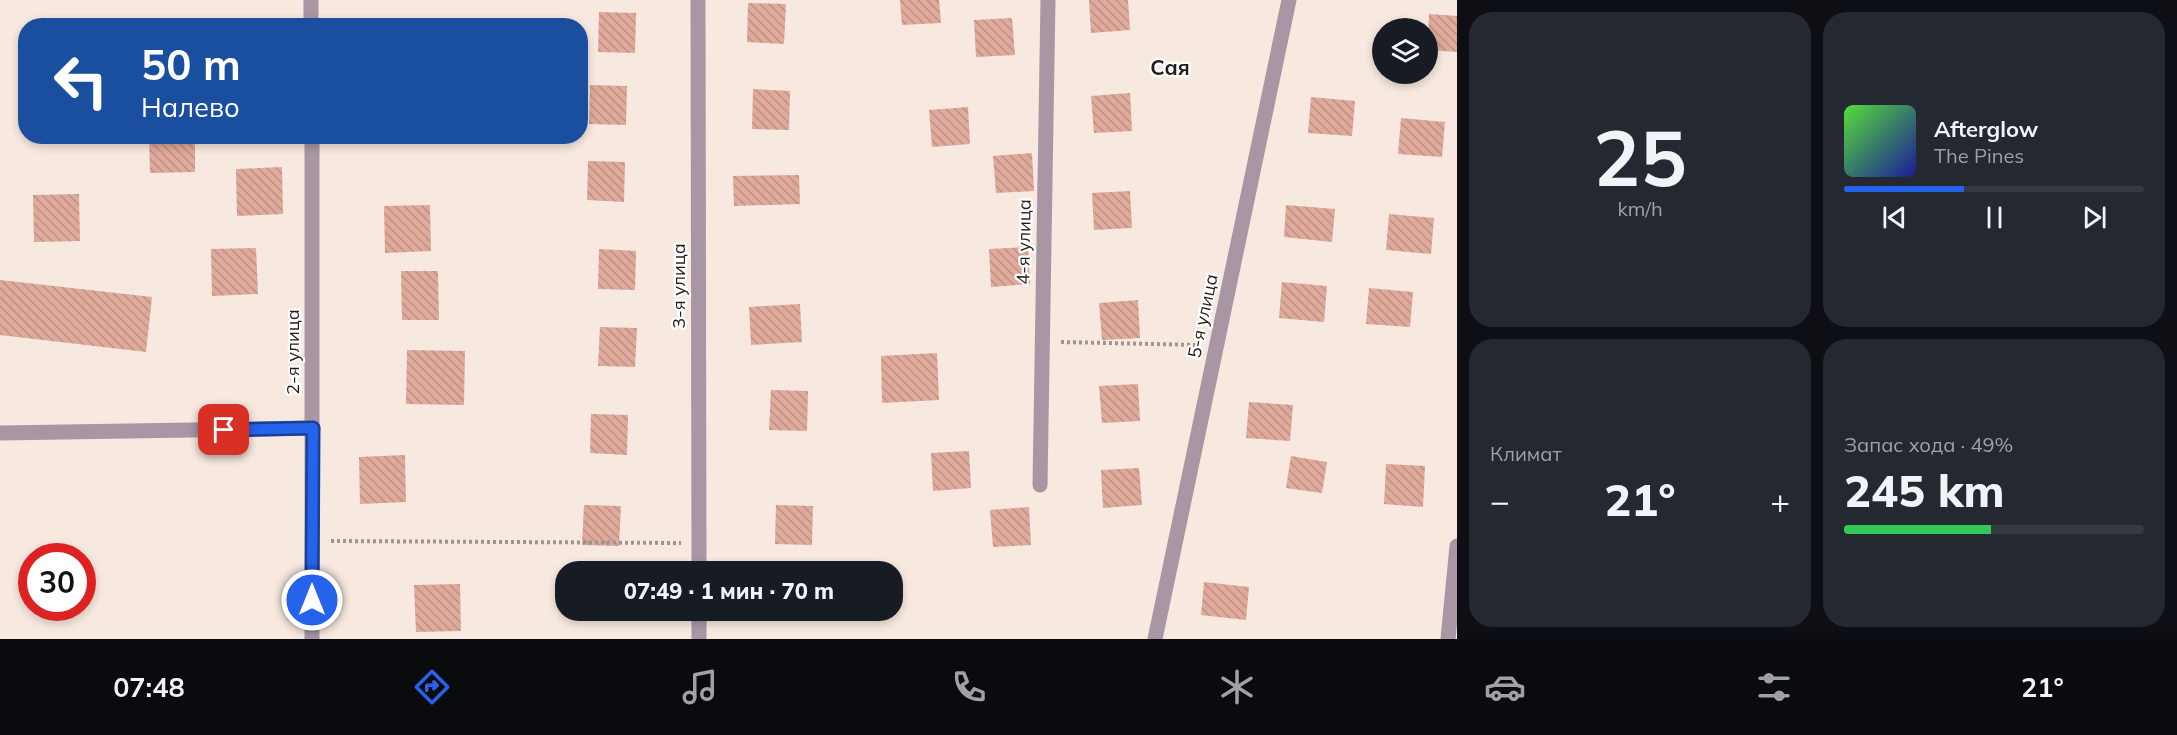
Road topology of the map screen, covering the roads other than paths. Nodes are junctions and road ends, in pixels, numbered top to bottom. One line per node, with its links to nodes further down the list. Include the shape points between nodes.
1 (311, 0): 5 (street)
2 (698, 0): 11 (street, 3-я улица)
3 (1048, 0): 9 (street, 4-я улица)
4 (1289, 0): 15 (street, 5-я улица)
5 (311, 18)
6 (312, 144): 7 (street, 2-я улица)
7 (313, 428): 8 (street); 13 (street, 2-я улица)
8 (0, 433)
9 (1040, 485)
10 (1457, 546): 16 (street)
11 (699, 561)
12 (699, 621): 14 (street)
13 (312, 639)
14 (699, 639)
15 (1155, 639)
16 (1448, 639)

